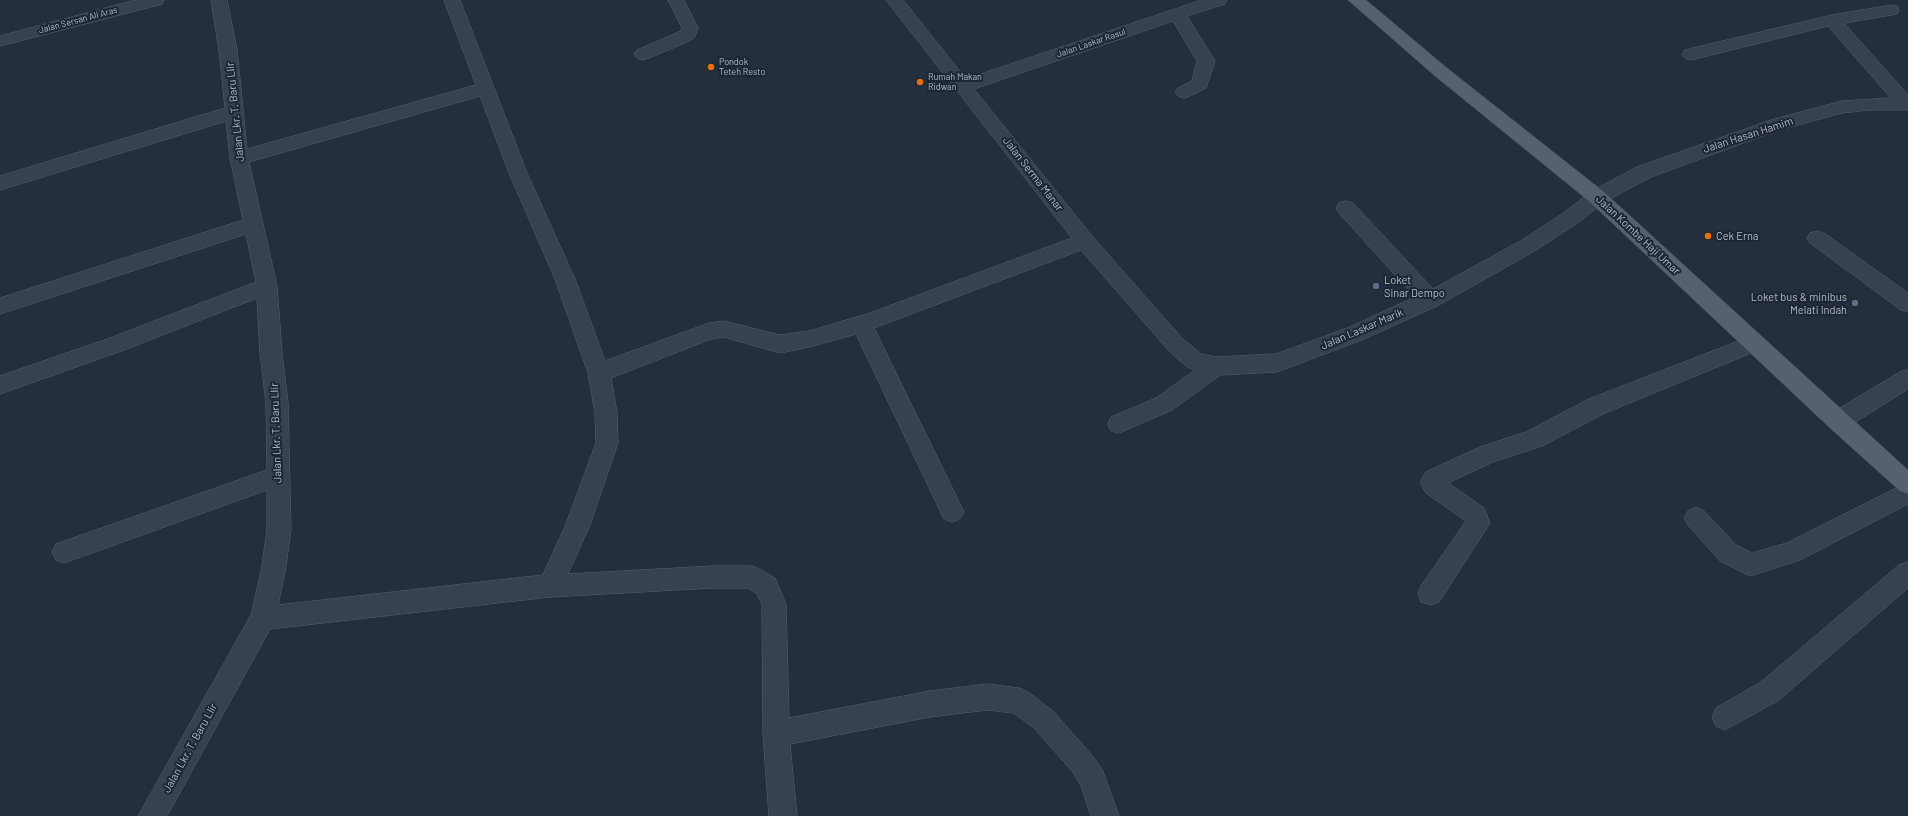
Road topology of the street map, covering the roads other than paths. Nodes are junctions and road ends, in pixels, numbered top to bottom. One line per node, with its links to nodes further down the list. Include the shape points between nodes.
1 (156, 0): 8 (street, Jalan Sersan Ali Aras)
2 (219, 0): 19 (street, Jalan Lkr. T. Baru Llir, via 228,50)
3 (452, 0): 16 (street)
4 (676, 0): 13 (street, via 690,28 688,34)
5 (894, 0): 15 (street, Jalan Serma Manar)
6 (1219, 0): 10 (street, Jalan Laskar Rasul)
7 (1356, 0): 22 (main road, Jalan Kombe Haji Umar)
8 (134, 3): 12 (street, Jalan Sersan Ali Aras)
9 (1891, 10): 11 (street)
10 (1177, 14): 15 (street, Jalan Laskar Rasul); 17 (street, via 1206,61 1200,84)
11 (1832, 20): 14 (street); 18 (street)
12 (0, 41)
13 (643, 54)
14 (1691, 54)
15 (963, 86): 26 (street, Jalan Serma Manar)
16 (484, 89): 20 (street); 35 (street, via 565,279)
17 (1184, 92)
18 (1907, 104): 22 (street, Jalan Hasan Hamim, via 1842,107 1744,134 1644,172)
19 (234, 112): 20 (street, Jalan Lkr. T. Baru Llir); 21 (street)
20 (239, 158): 24 (street, Jalan Lkr. T. Baru Llir)
21 (0, 183)
22 (1597, 197): 28 (street, Jalan Laskar Marik, via 1531,244); 32 (main road, Jalan Kombe Haji Umar)
23 (1346, 208): 28 (street)
24 (254, 224): 27 (street, Jalan Lkr. T. Baru Llir); 30 (street)
25 (1817, 238): 29 (street)
26 (1085, 241): 31 (street); 33 (street, Jalan Serma Manar)
27 (267, 286): 37 (street, via 117,344); 40 (street, Jalan Lkr. T. Baru Llir, via 277,403)
28 (1430, 300): 34 (street, Jalan Laskar Marik, via 1356,334 1277,363)
29 (1908, 304)
30 (0, 306)
31 (862, 324): 35 (street, via 809,339 780,344 724,329 709,331); 43 (street)
32 (1754, 343): 38 (main road, Jalan Kombe Haji Umar); 48 (street, via 1597,406 1534,439 1488,454 1434,479 1434,486 1476,516 1478,523)
33 (1176, 345): 34 (street, Jalan Laskar Marik, via 1195,361)
34 (1216, 366): 39 (street, via 1164,404)
35 (599, 374): 47 (street, via 606,413 607,443 578,525)
36 (1908, 378): 38 (street)
37 (0, 385)
38 (1838, 421): 41 (main road, Jalan Kombe Haji Umar)
39 (1120, 424)
40 (278, 476): 45 (street); 49 (street, Jalan Lkr. T. Baru Llir, via 279,530)
41 (1908, 484)
42 (1908, 492): 44 (street, via 1792,552 1750,565 1728,553)
43 (952, 512)
44 (1696, 518)
45 (64, 552)
46 (1908, 574): 50 (street, via 1770,690)
47 (550, 586): 49 (street); 51 (street, via 712,576 751,577 766,586 774,604)
48 (1430, 594)
49 (263, 618): 52 (street, Jalan Lkr. T. Baru Llir)
50 (1725, 717)
51 (776, 734): 53 (street); 54 (street, via 930,704 987,698 1019,701 1044,720 1080,762 1092,779)
52 (152, 816)
53 (783, 816)
54 (1105, 816)

